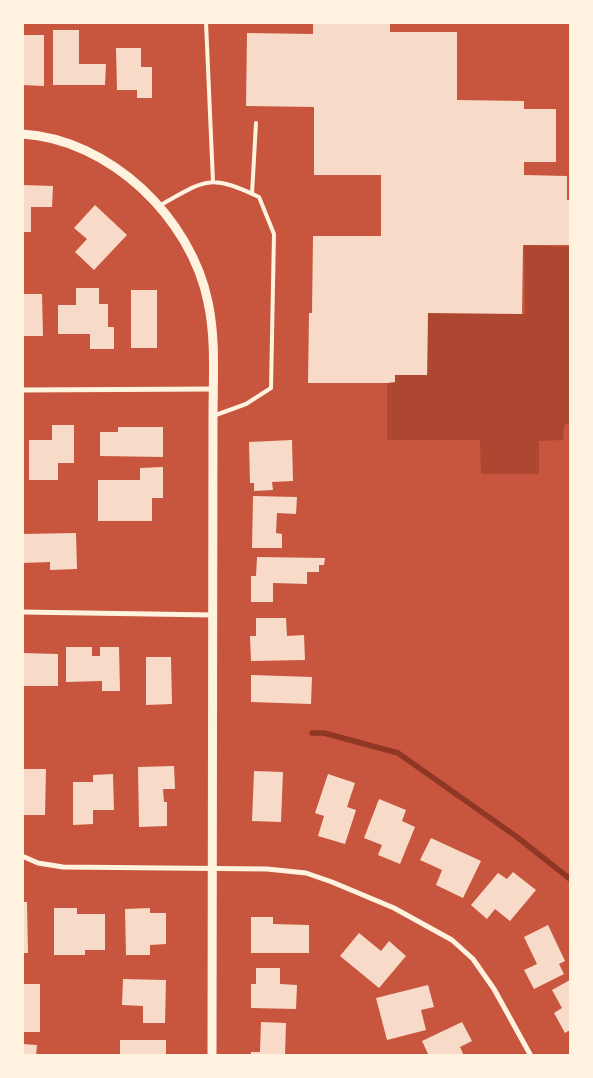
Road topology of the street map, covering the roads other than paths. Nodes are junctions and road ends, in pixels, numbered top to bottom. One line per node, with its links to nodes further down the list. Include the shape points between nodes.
1 (206, 22): 4 (lane)
2 (256, 123): 5 (lane)
3 (22, 134): 6 (street, via 72,145 105,160)
4 (213, 182): 5 (lane, via 227,183); 6 (lane, via 201,182)
5 (252, 194): 9 (lane, via 259,197 274,234 271,388 246,404)
6 (159, 206): 7 (street, via 187,246 201,274 212,323)
7 (213, 389): 8 (street); 9 (street)
8 (22, 390)
9 (213, 416): 11 (street)
10 (22, 612): 11 (street)
11 (214, 615): 13 (street)
12 (22, 856): 13 (street, via 38,863 63,867)
13 (212, 870): 14 (street); 15 (street, via 267,869 306,873 394,908 452,940 473,959 494,989)
14 (212, 1056)
15 (531, 1056)

